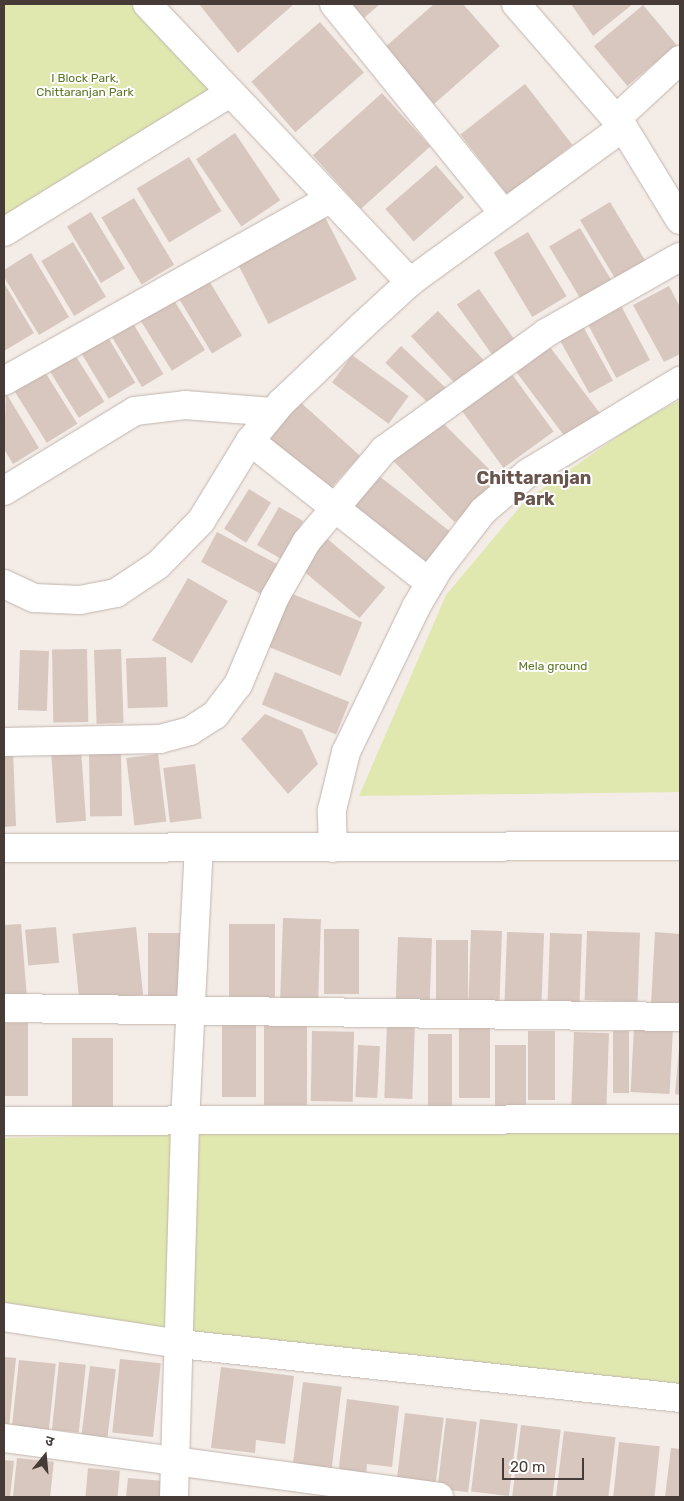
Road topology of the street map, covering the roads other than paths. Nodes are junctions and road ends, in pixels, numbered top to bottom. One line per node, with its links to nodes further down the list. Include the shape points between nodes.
1 (147, 4): 5 (street)
2 (334, 4): 8 (street)
3 (516, 4): 6 (street)
4 (680, 60): 6 (street)
5 (228, 94): 7 (street); 10 (street)
6 (620, 123): 8 (street); 9 (street)
7 (329, 199): 12 (street); 14 (street)
8 (502, 213): 12 (street)
9 (680, 220)
10 (4, 232)
11 (680, 257): 18 (street, via 546,333 425,417 384,450)
12 (410, 282): 15 (street)
13 (680, 381): 19 (street, via 528,473 483,511)
14 (4, 382)
15 (273, 412): 16 (street); 17 (street, via 185,405 135,411)
16 (250, 441): 18 (street); 20 (street, via 201,521 158,565 116,593 80,600 34,598)
17 (4, 491)
18 (332, 506): 19 (street); 21 (street, via 275,597 238,685 215,715 190,731 160,739)
19 (430, 583): 25 (street, via 346,752 332,810)
20 (4, 584)
21 (4, 742)
22 (680, 846): 25 (street)
23 (4, 848): 24 (street)
24 (200, 848): 25 (street); 27 (street)
25 (333, 848)
26 (4, 1008): 27 (street)
27 (191, 1010): 28 (street); 31 (street)
28 (680, 1017)
29 (680, 1119): 31 (street)
30 (4, 1121): 31 (street)
31 (185, 1121): 33 (street)
32 (4, 1317): 33 (street)
33 (180, 1344): 34 (street); 36 (street)
34 (680, 1398)
35 (4, 1438): 36 (street)
36 (177, 1462): 37 (street); 38 (street)
37 (174, 1497)
38 (439, 1497)

